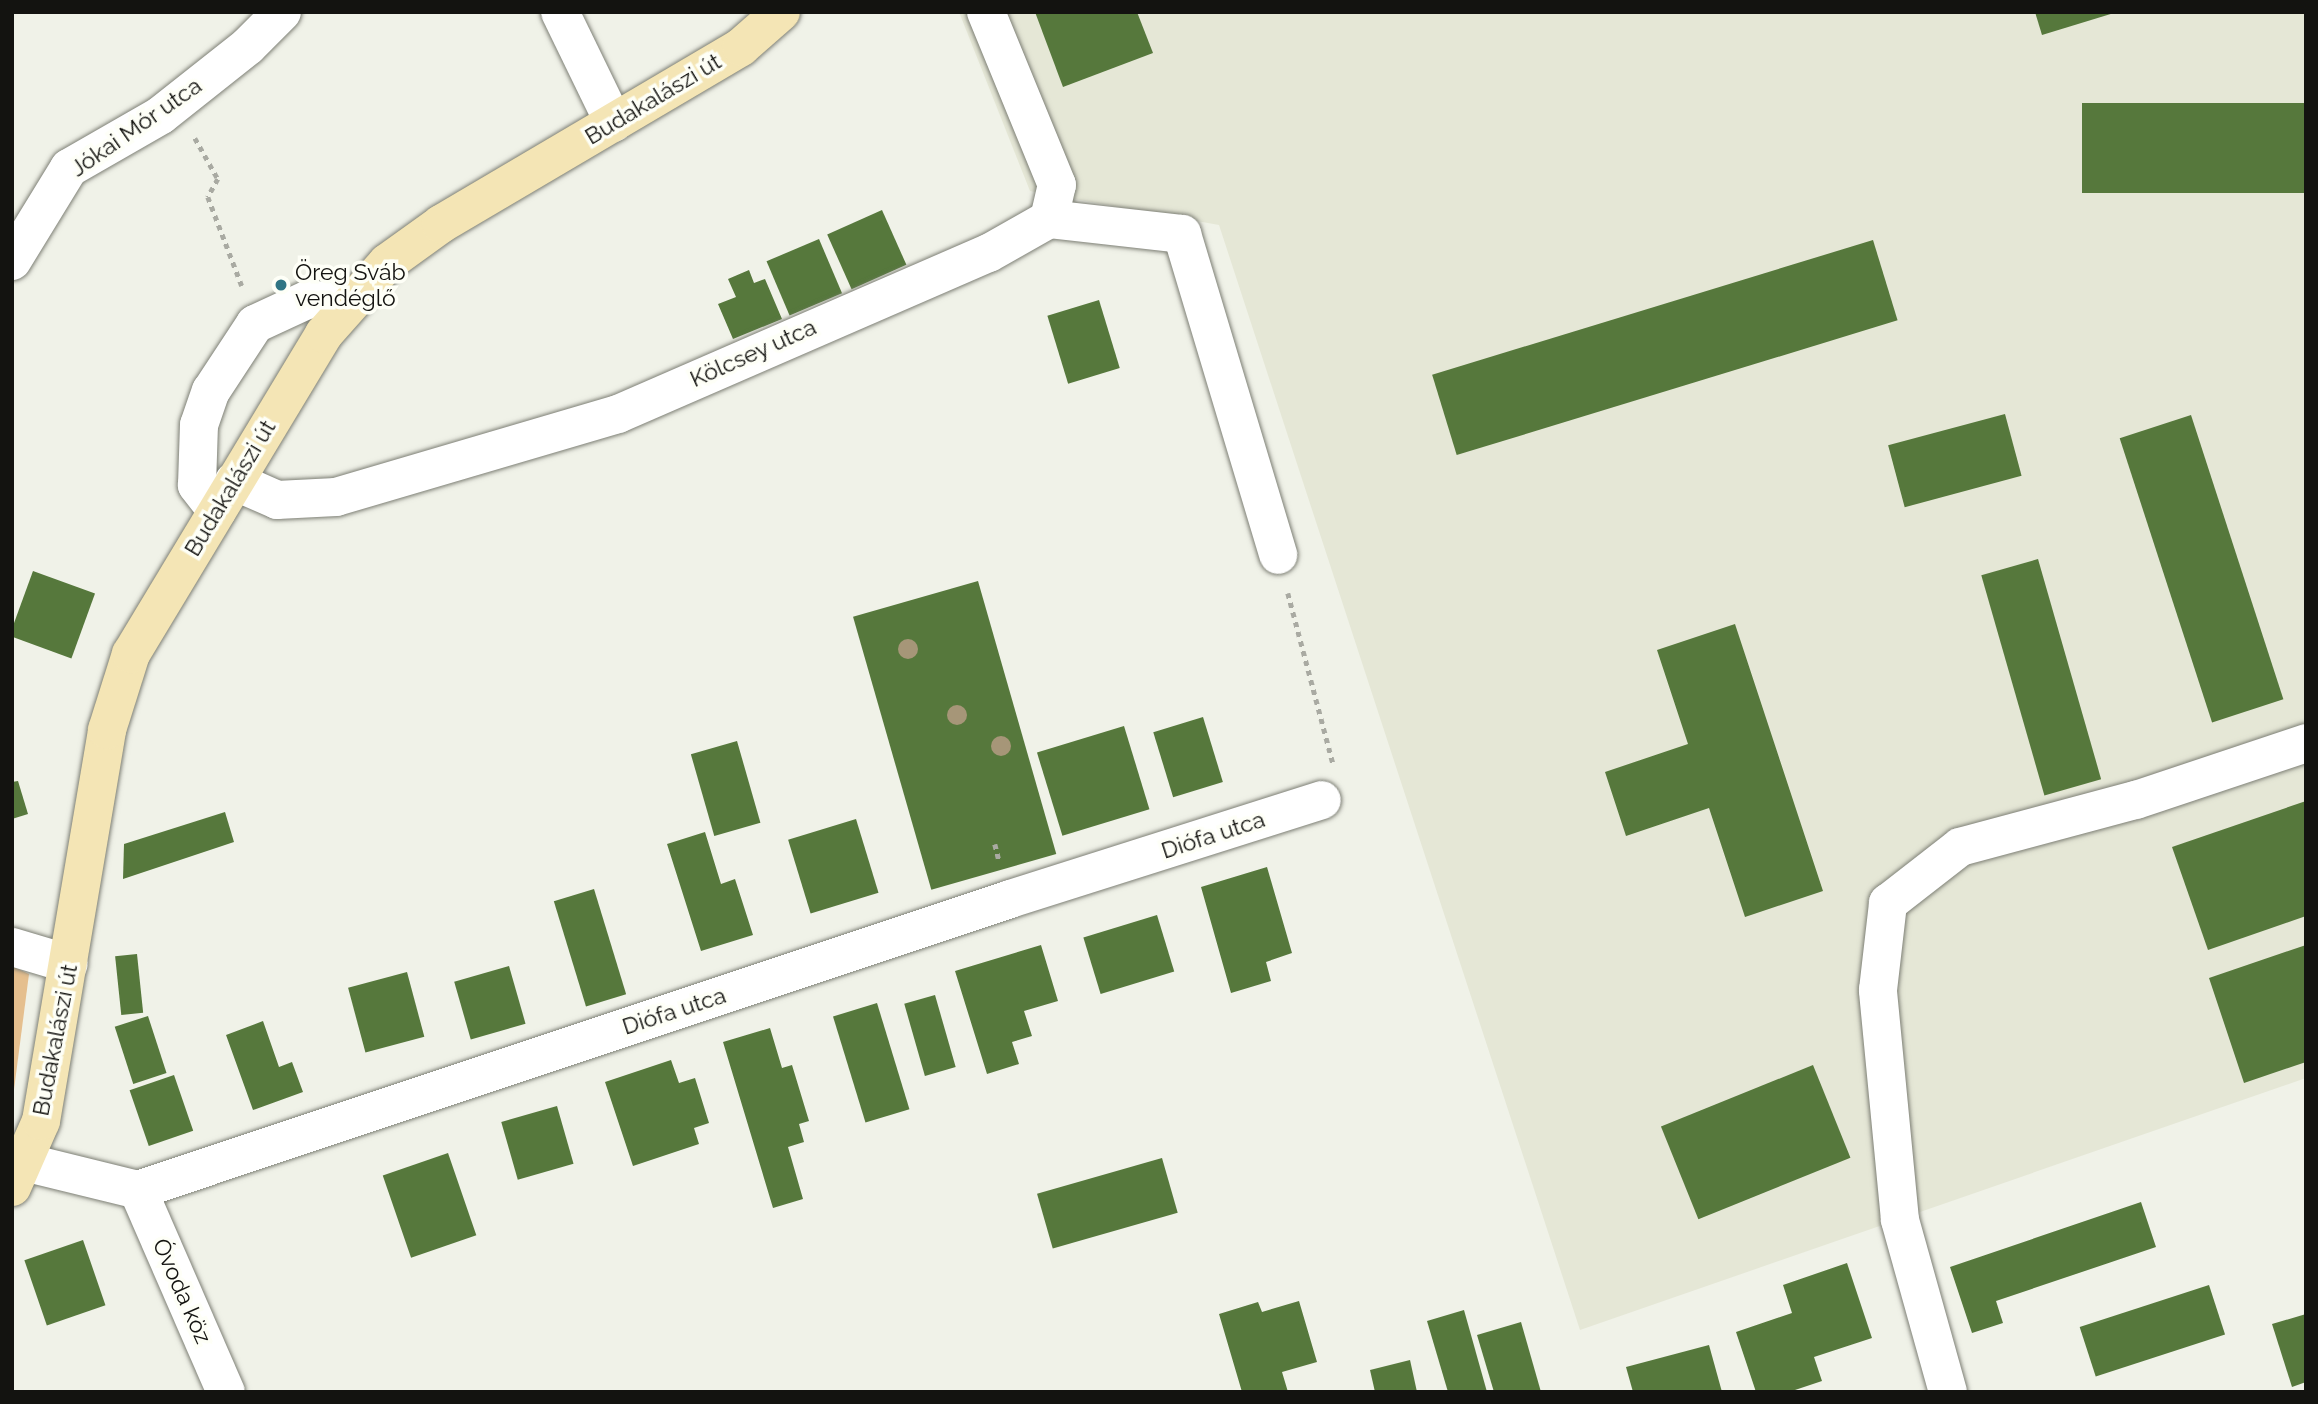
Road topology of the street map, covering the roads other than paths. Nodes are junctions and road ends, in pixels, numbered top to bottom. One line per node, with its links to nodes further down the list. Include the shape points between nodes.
1 (282, 12): 7 (street, Jókai Mór utca, via 248,46 176,103 69,168)
2 (560, 12): 5 (street)
3 (781, 12): 5 (main road, Budakalászi út, via 741,47)
4 (986, 12): 6 (street, via 1057,185)
5 (614, 123): 8 (main road, Budakalászi út, via 441,224 387,262)
6 (1049, 219): 9 (street, Kölcsey utca, via 989,253 618,414 336,497 277,500); 10 (street, via 1182,234)
7 (12, 261)
8 (347, 304): 9 (main road, Budakalászi út); 9 (street, via 309,299 255,324 211,391 199,425 197,485)
9 (225, 496): 14 (main road, Budakalászi út, via 131,654 107,730)
10 (1278, 555)
11 (2306, 743): 18 (street, via 2136,800 1960,847 1888,903 1878,990 1900,1220)
12 (1322, 800): 16 (street, Diófa utca, via 996,903)
13 (12, 947): 14 (street)
14 (69, 964): 15 (main road, Budakalászi út, via 41,1121)
15 (18, 1174): 16 (street)
16 (138, 1190): 17 (street, Óvoda köz)
17 (226, 1392)
18 (1948, 1392)

